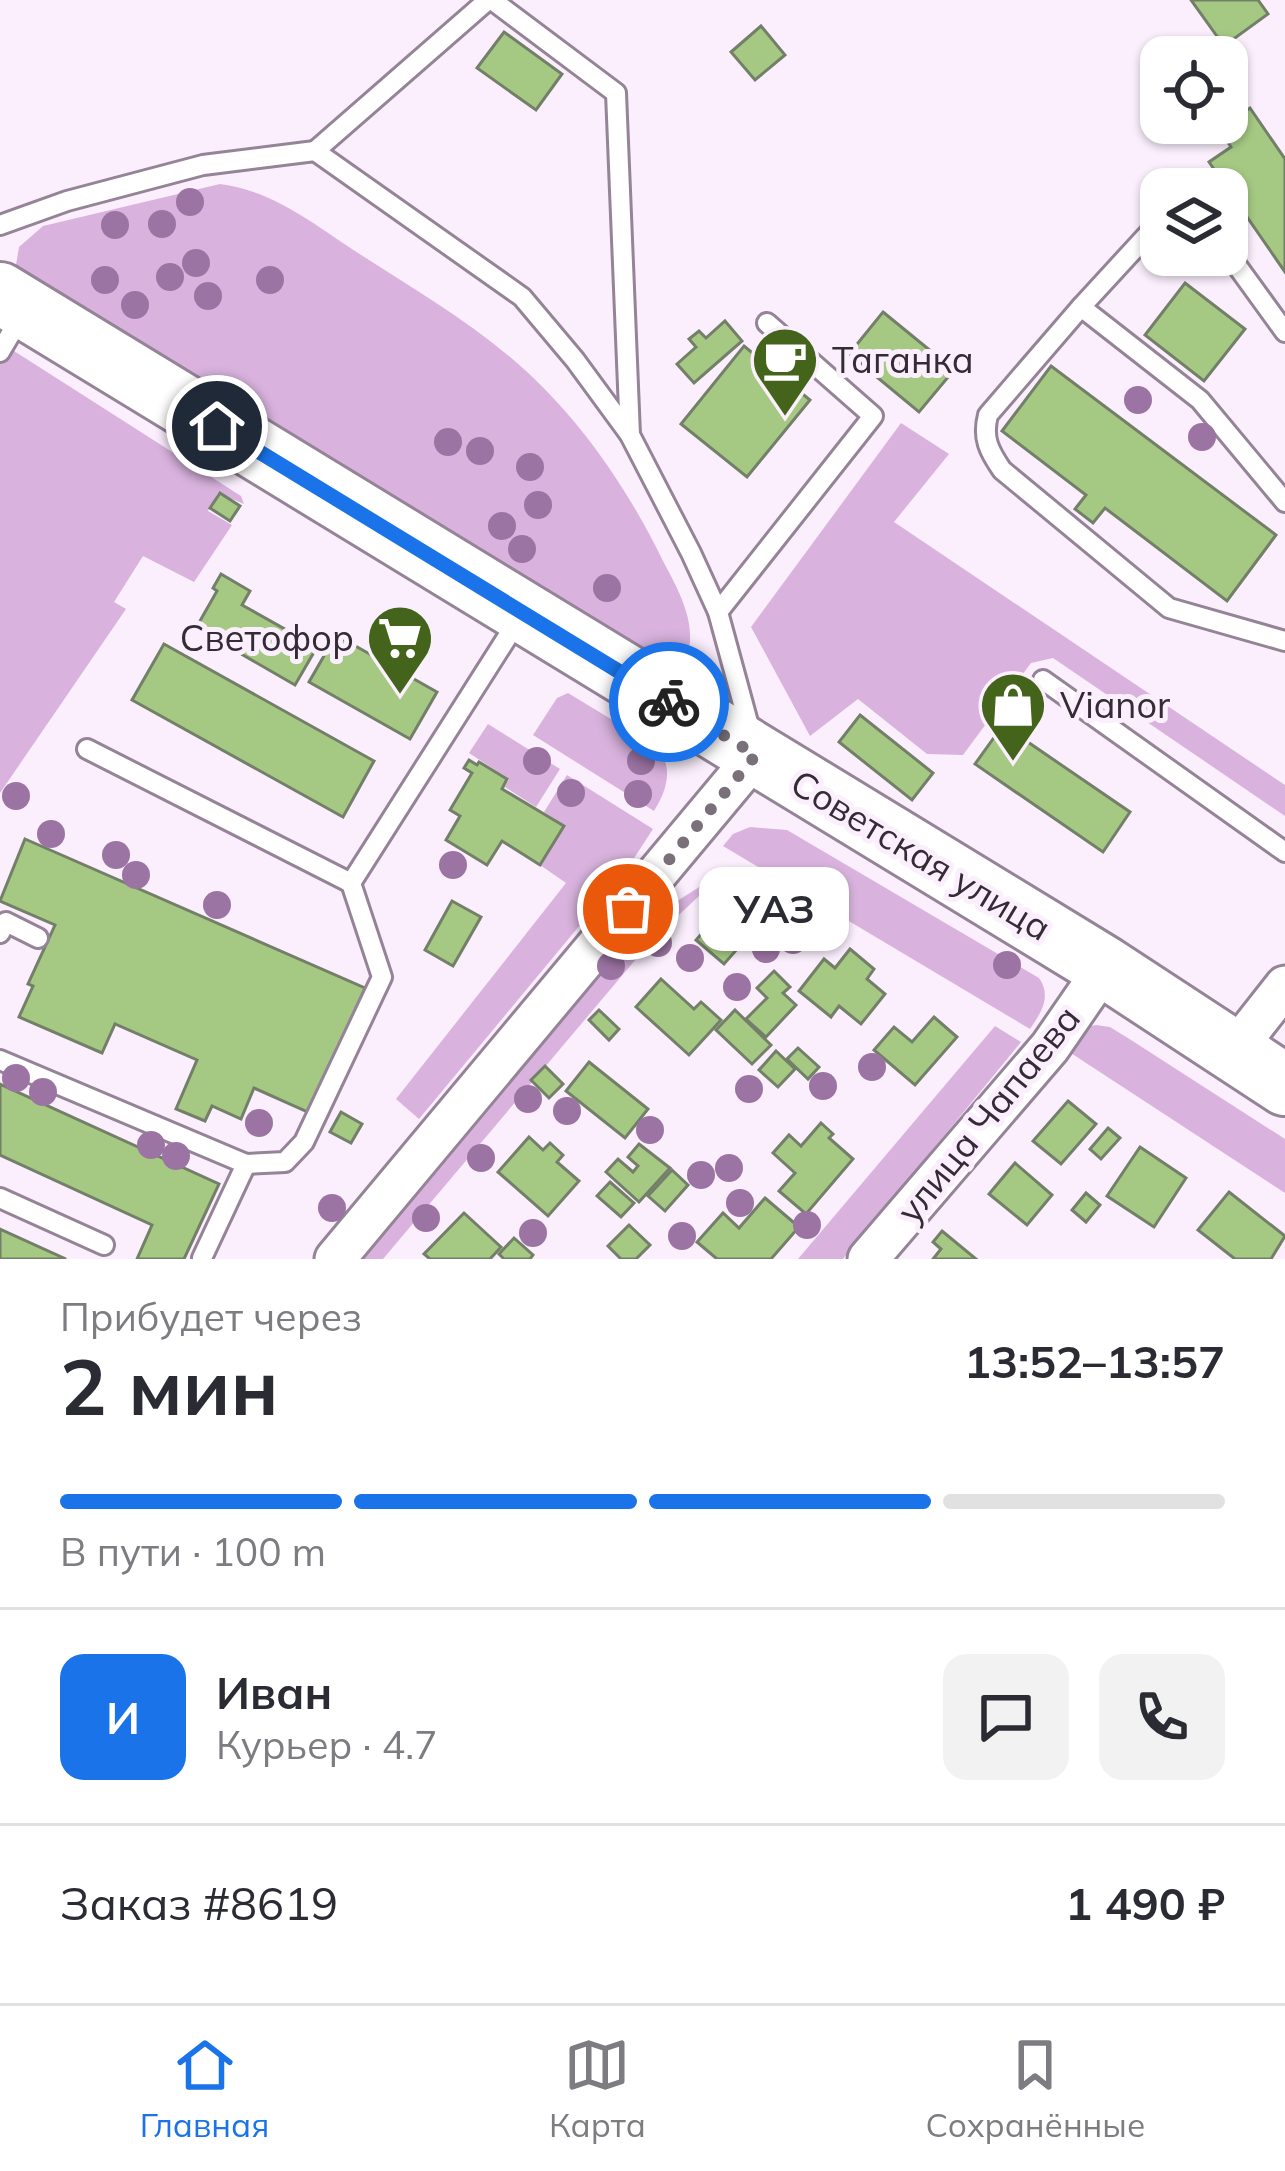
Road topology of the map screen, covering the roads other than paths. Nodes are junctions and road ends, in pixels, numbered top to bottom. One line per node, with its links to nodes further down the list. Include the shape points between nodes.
1 (490, 0): 2 (lane); 10 (lane, via 616,92)
2 (315, 151): 3 (lane, via 203,165); 10 (lane, via 522,297)
3 (0, 225)
4 (1140, 243): 6 (lane)
5 (1244, 276): 9 (lane)
6 (1081, 307): 11 (lane, via 1201,400); 14 (lane, via 988,415 992,455 1169,608)
7 (8, 318): 13 (main road, Советская улица)
8 (767, 322): 12 (lane, via 873,416)
9 (1285, 332)
10 (630, 435): 12 (lane)
11 (1285, 502)
12 (718, 612): 17 (lane)
13 (523, 613): 17 (main road, Советская улица); 19 (lane)
14 (1285, 641)
15 (1043, 680): 18 (lane)
16 (87, 749): 19 (lane)
17 (756, 755): 22 (main road, Советская улица); 31 (street)
18 (1285, 852)
19 (351, 883): 27 (lane, via 382,977 296,1154)
20 (0, 933): 21 (lane, via 6,922)
21 (38, 938)
22 (1105, 968): 24 (main road, Советская улица); 32 (street, улица Чапаева, via 1050,1047)
23 (1285, 986): 24 (street)
24 (1233, 1052): 26 (main road, Советская улица)
25 (0, 1060): 27 (lane)
26 (1285, 1085)
27 (246, 1164): 30 (lane)
28 (0, 1198): 29 (lane)
29 (104, 1245)
30 (202, 1258)
31 (335, 1259)
32 (868, 1259)

